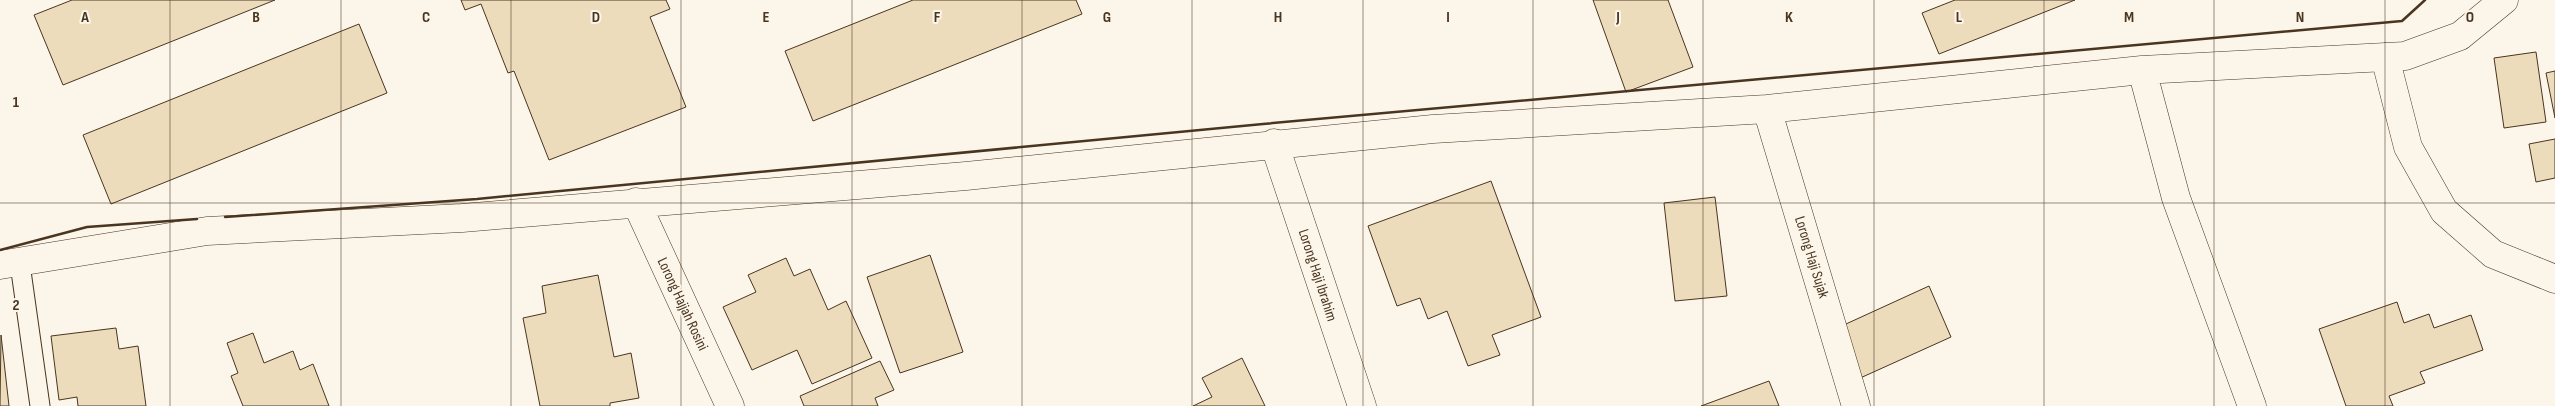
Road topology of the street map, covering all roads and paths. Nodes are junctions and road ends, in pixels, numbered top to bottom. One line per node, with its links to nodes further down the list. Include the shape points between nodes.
1 (2504, 0): 2 (street, via 2460,36 2404,56)
2 (2385, 57): 3 (street); 8 (street, via 2408,147 2444,211 2493,254)
3 (2142, 70): 4 (street); 13 (street, via 2176,198)
4 (1767, 109): 5 (street, via 1433,130); 12 (street, Lorong Haji Sujak)
5 (1274, 144): 6 (street, via 966,176); 11 (street, Lorong Haji Ibrahim)
6 (636, 202): 7 (street, via 462,218 207,231); 10 (street, Lorong Hajjah Rosini)
7 (10, 264): 9 (lane)
8 (2555, 279)
9 (40, 406)
10 (730, 406)
11 (1362, 406)
12 (1856, 406)
13 (2252, 406)

